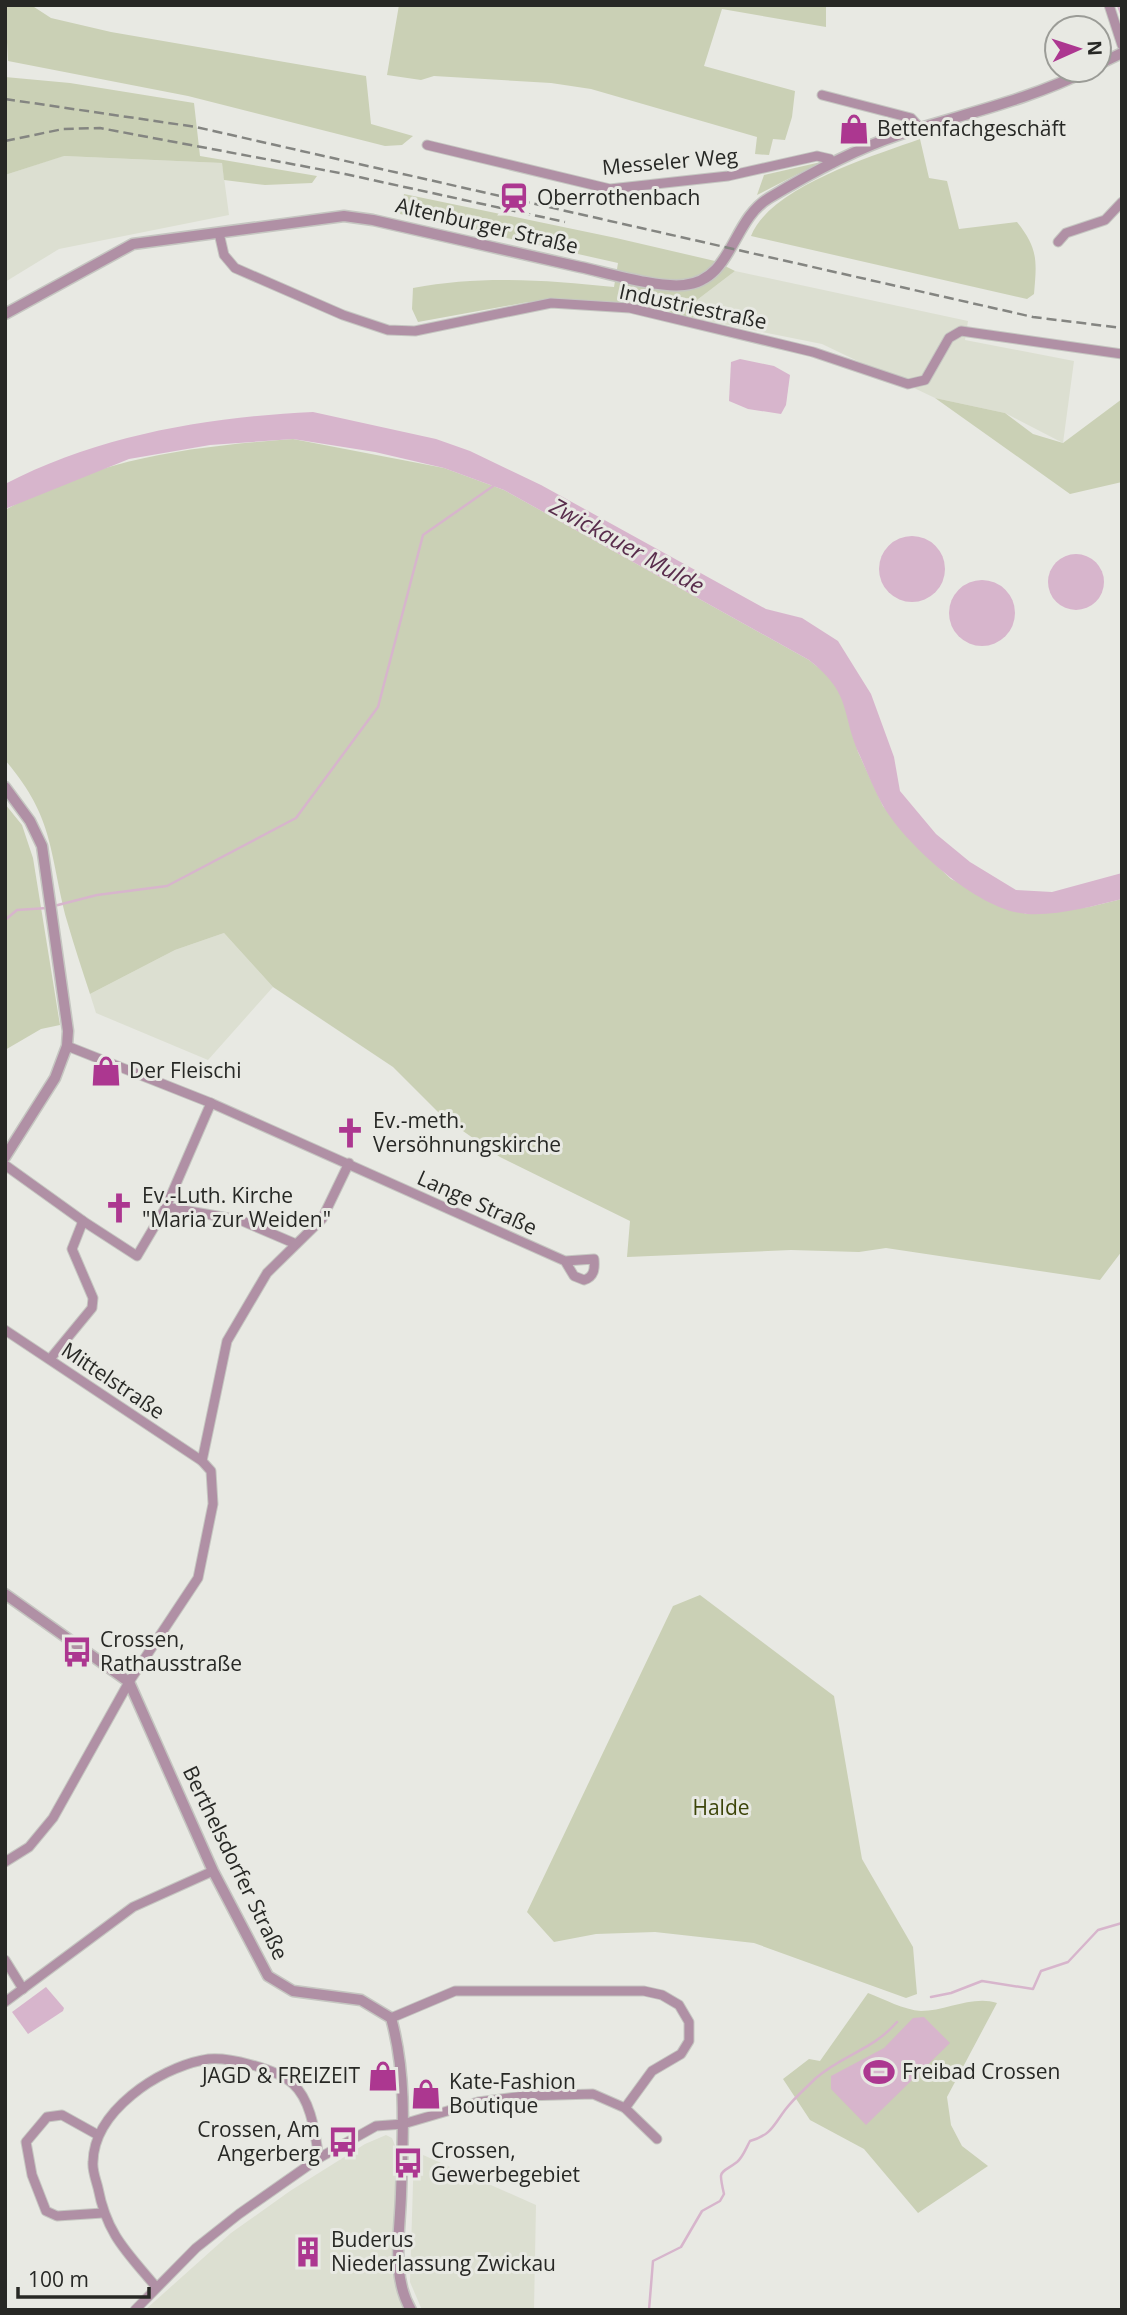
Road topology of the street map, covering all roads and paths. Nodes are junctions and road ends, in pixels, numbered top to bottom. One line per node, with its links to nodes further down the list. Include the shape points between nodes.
1 (1109, 5): 2 (street)
2 (1122, 45)
3 (1059, 84): 5 (street, Altenburger Straße)
4 (822, 95): 5 (street, via 911,118)
5 (920, 128): 7 (street, Altenburger Straße)
6 (426, 145): 7 (street, Messeler Weg, via 610,189 728,176 817,156)
7 (833, 163): 9 (street, Altenburger Straße, via 754,209 726,259 702,280 684,285 634,279 354,217)
8 (1122, 202): 10 (street, via 1105,220 1066,233)
9 (219, 233): 11 (street, Altenburger Straße, via 133,244); 12 (street, Industriestraße, via 234,268 342,316 388,330 415,331 551,303 630,308 813,352 908,384 925,380 949,338 961,331)
10 (1059, 242)
11 (5, 314)
12 (1122, 354)
13 (5, 787): 14 (street, via 42,846)
14 (67, 1046): 15 (street, Lange Straße); 16 (street, via 55,1078)
15 (211, 1103): 17 (street, Lange Straße); 19 (street)
16 (5, 1157)
17 (349, 1163): 21 (street, via 322,1219); 22 (street, Lange Straße)
18 (5, 1165): 20 (street)
19 (166, 1207): 20 (street, via 137,1256); 21 (street, via 240,1220)
20 (83, 1222): 24 (street, via 72,1249 93,1298 92,1308)
21 (296, 1244): 25 (street, via 267,1273 227,1340)
22 (565, 1261)
23 (5, 1330): 24 (street, Mittelstraße)
24 (50, 1359): 25 (street, Mittelstraße)
25 (201, 1461): 27 (street, via 211,1471 213,1504 198,1578)
26 (5, 1594): 27 (street)
27 (129, 1682): 28 (street, via 53,1818 29,1847); 29 (street, Berthelsdorfer Straße)
28 (5, 1862)
29 (214, 1871): 31 (street, via 133,1908); 33 (street, Berthelsdorfer Straße, via 268,1976 293,1991 361,2000)
30 (5, 1960): 31 (street)
31 (23, 1989): 32 (street)
32 (5, 2002)
33 (391, 2018): 34 (street, via 455,1991 644,1991 662,1995 679,2005 689,2022 689,2041 681,2054 652,2071); 35 (street, via 401,2053)
34 (625, 2108): 35 (street, via 593,2094 524,2096 478,2102); 37 (street)
35 (403, 2124): 38 (street, via 376,2126); 42 (street, via 399,2276)
36 (98, 2136): 38 (street, via 111,2115 155,2079 206,2059 272,2069 295,2085 312,2118); 39 (street, via 93,2163); 39 (street, via 62,2115 47,2118 26,2142 46,2211 57,2216)
37 (657, 2139)
38 (319, 2158): 40 (street, via 196,2248)
39 (103, 2213): 40 (street, via 112,2235)
40 (156, 2287): 41 (street)
41 (135, 2310)
42 (411, 2310)

